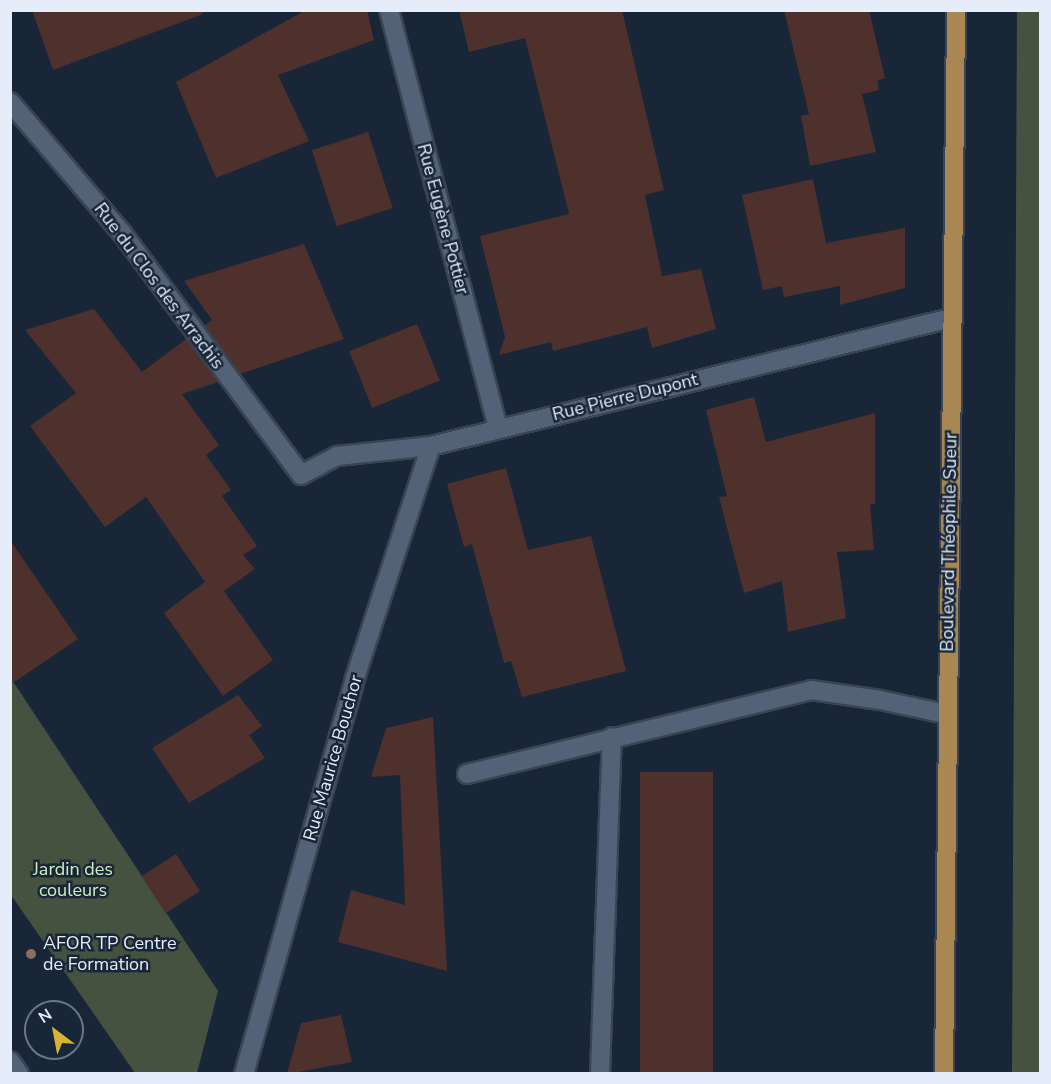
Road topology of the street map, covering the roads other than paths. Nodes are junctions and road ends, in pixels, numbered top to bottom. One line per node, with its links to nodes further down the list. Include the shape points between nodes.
1 (389, 10): 5 (street, Rue Eugène Pottier)
2 (956, 10): 4 (main road, Boulevard Théophile Sueur)
3 (10, 102): 7 (street, Rue du Clos des Arrachis, via 122,233)
4 (951, 318): 5 (street, Rue Pierre Dupont); 8 (main road, Boulevard Théophile Sueur)
5 (498, 428): 6 (street, Rue Pierre Dupont)
6 (431, 446): 7 (street, Rue Pierre Dupont, via 337,456); 13 (street, Rue Maurice Bouchor, via 355,678)
7 (301, 475)
8 (946, 714): 9 (street, via 811,690); 15 (main road, Boulevard Théophile Sueur)
9 (612, 736): 10 (street); 14 (street)
10 (467, 774)
11 (10, 1061): 12 (street)
12 (19, 1074)
13 (244, 1074)
14 (600, 1074)
15 (944, 1074)

